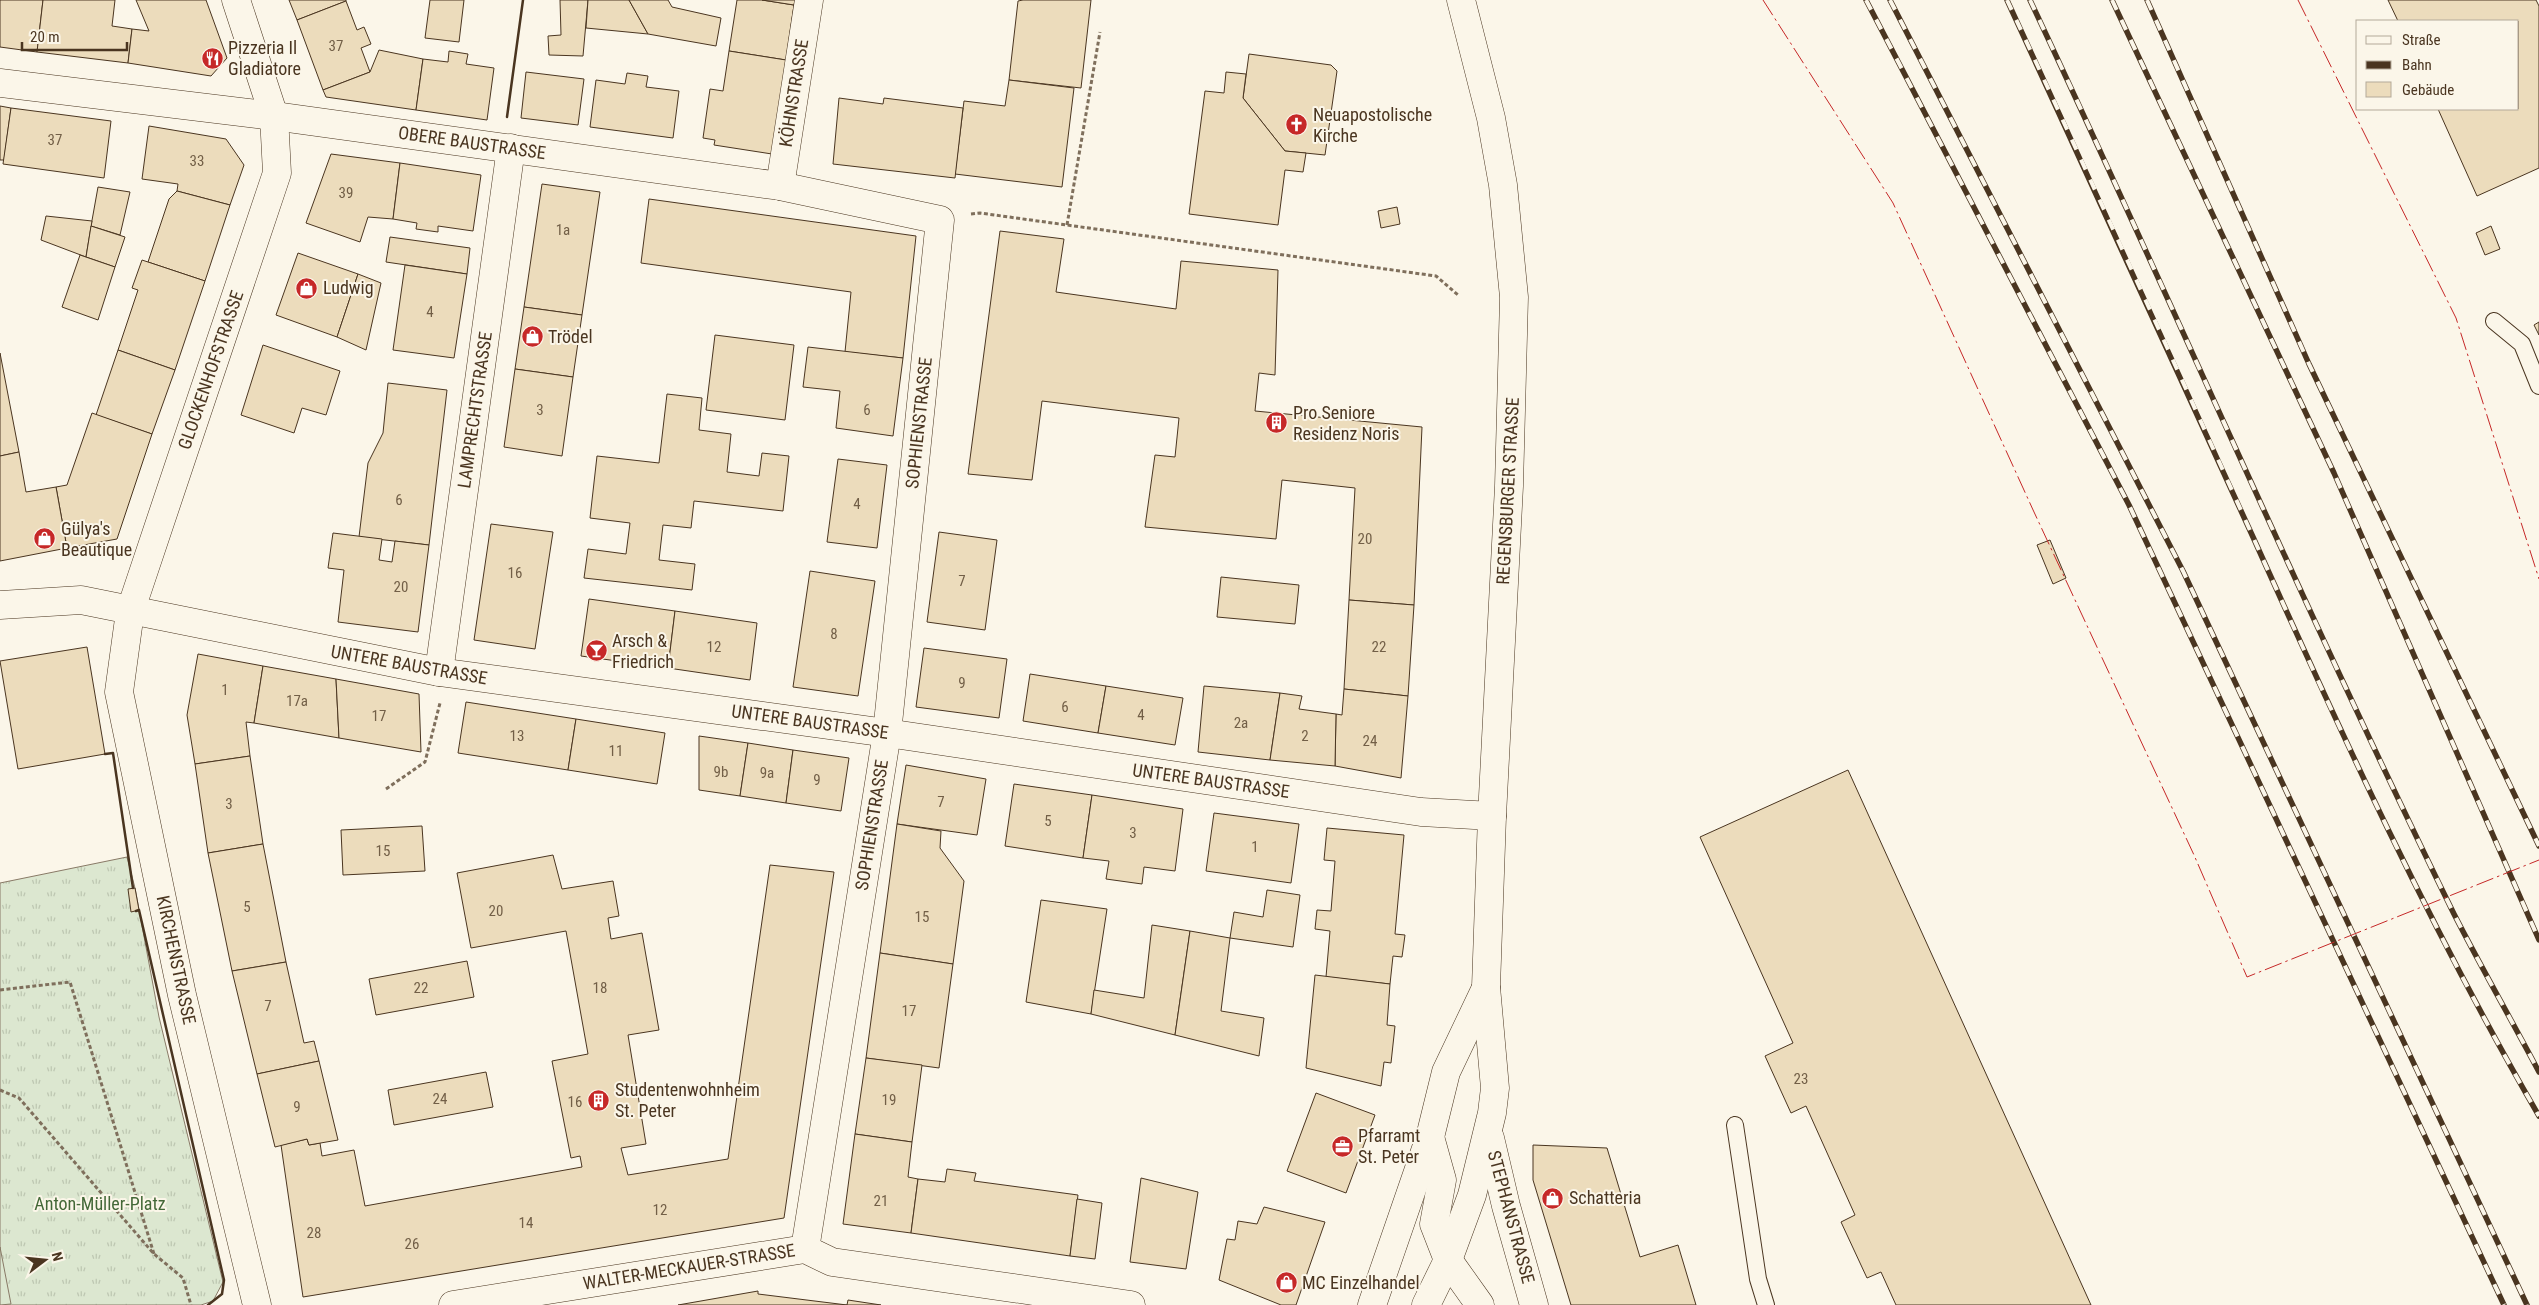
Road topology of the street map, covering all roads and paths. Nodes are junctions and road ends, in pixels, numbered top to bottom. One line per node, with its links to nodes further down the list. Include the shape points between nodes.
1 (236, 0): 6 (street, GLOCKENHOFSTRASSE)
2 (809, 0): 8 (street, KÖHNSTRASSE)
3 (1461, 0): 19 (street, REGENSBURGER STRASSE, via 1491,118 1504,194 1514,297 1509,486)
4 (1100, 32): 10 (path)
5 (0, 83): 6 (street, OBERE BAUSTRASSE)
6 (274, 116): 7 (street, OBERE BAUSTRASSE); 15 (street, GLOCKENHOFSTRASSE, via 277,173)
7 (511, 148): 8 (street, OBERE BAUSTRASSE); 16 (street, LAMPRECHTSTRASSE)
8 (780, 186): 9 (street, OBERE BAUSTRASSE)
9 (940, 220): 10 (path, via 980,213); 17 (street, SOPHIENSTRASSE)
10 (1067, 225): 11 (path, via 1436,276)
11 (1458, 295)
12 (2494, 322): 13 (lane, via 2522,344)
13 (2539, 386)
14 (0, 605): 15 (street, via 81,600)
15 (130, 612): 16 (street, UNTERE BAUSTRASSE); 30 (street, KIRCHENSTRASSE, via 119,692 182,995)
16 (443, 673): 17 (street, UNTERE BAUSTRASSE); 18 (path, via 425,762)
17 (887, 733): 19 (street, UNTERE BAUSTRASSE, via 1421,812); 26 (street, SOPHIENSTRASSE)
18 (386, 789)
19 (1492, 816): 20 (street, REGENSBURGER STRASSE)
20 (1486, 987): 24 (street, REGENSBURGER STRASSE, via 1495,1088); 25 (street, REGENSBURGER STRASSE, via 1446,1072)
21 (0, 990): 27 (path, via 70,982)
22 (0, 1090): 27 (path, via 19,1098)
23 (1735, 1125): 37 (lane, via 1758,1280)
24 (1488, 1129): 28 (street, REGENSBURGER STRASSE, via 1472,1196); 36 (street, STEPHANSTRASSE)
25 (1430, 1137): 28 (street, REGENSBURGER STRASSE, via 1442,1180 1434,1224); 33 (street, REGENSBURGER STRASSE)
26 (805, 1248): 31 (street, WALTER-MECKAUER-STRASSE); 32 (street, WALTER-MECKAUER-STRASSE, via 832,1262)
27 (154, 1254): 29 (path, via 183,1278)
28 (1448, 1260): 34 (street, REGENSBURGER STRASSE); 35 (street)
29 (191, 1305)
30 (257, 1305)
31 (453, 1305)
32 (1131, 1305)
33 (1372, 1305)
34 (1426, 1305)
35 (1480, 1305)
36 (1534, 1305)
37 (1766, 1305)

